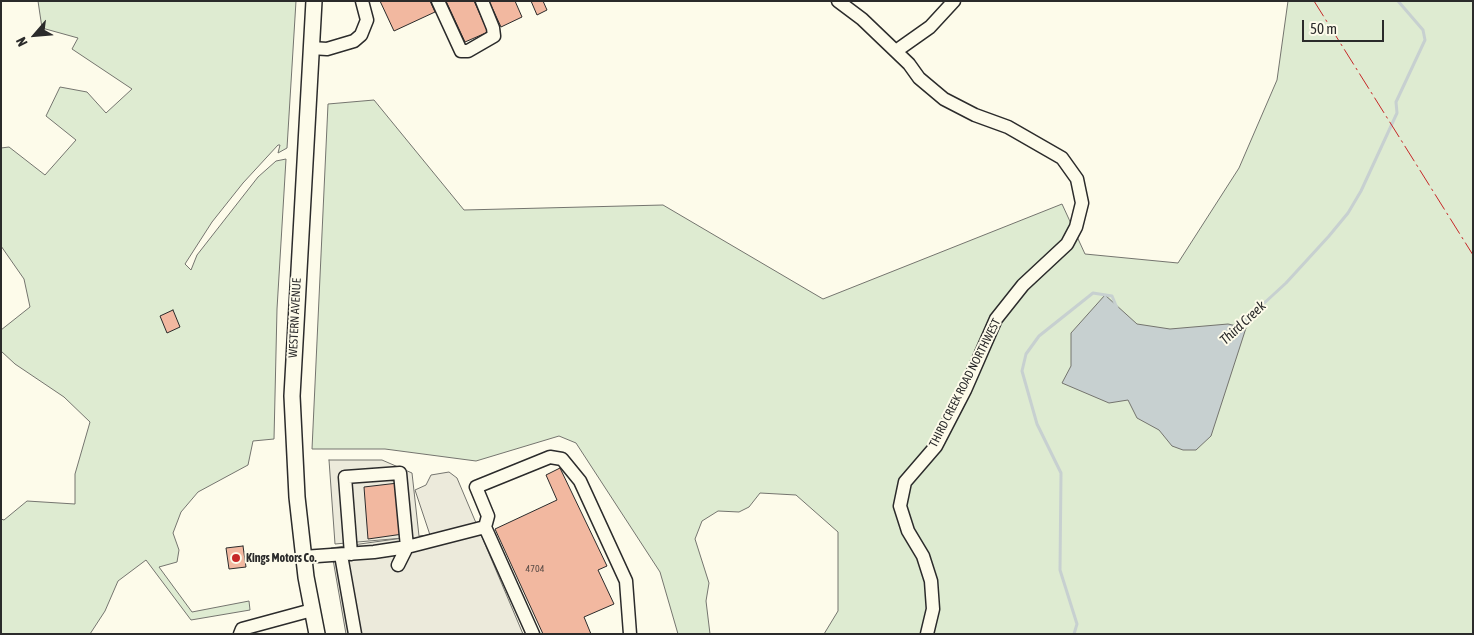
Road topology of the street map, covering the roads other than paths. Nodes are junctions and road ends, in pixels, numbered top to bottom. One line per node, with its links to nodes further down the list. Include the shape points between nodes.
1 (314, 1): 7 (main road, WESTERN AVENUE)
2 (362, 1): 7 (street, via 367,20 361,35 354,41 327,49)
3 (438, 1): 4 (street, via 461,51 468,51 494,36)
4 (482, 1)
5 (838, 1): 8 (street, THIRD CREEK ROAD NORTHWEST)
6 (954, 1): 8 (street, via 930,27)
7 (311, 48): 12 (main road, WESTERN AVENUE, via 292,396)
8 (896, 51): 20 (street, THIRD CREEK ROAD NORTHWEST, via 919,78 944,99 1008,127 1062,158 1077,179 1082,203 1076,228 1067,244 1023,285 996,319 936,446 905,482 900,506 931,581 933,609)
9 (485, 528): 10 (street); 18 (street); 19 (street, via 488,516 476,487 550,457 562,459 580,481 626,580)
10 (406, 547): 11 (street); 11 (street, via 400,473 345,477); 13 (street)
11 (346, 554): 12 (street); 17 (street)
12 (303, 557): 14 (main road, WESTERN AVENUE)
13 (398, 565)
14 (312, 610): 15 (street, via 242,629); 16 (main road, WESTERN AVENUE)
15 (240, 634)
16 (317, 634)
17 (355, 634)
18 (533, 634)
19 (630, 634)
20 (927, 634)

